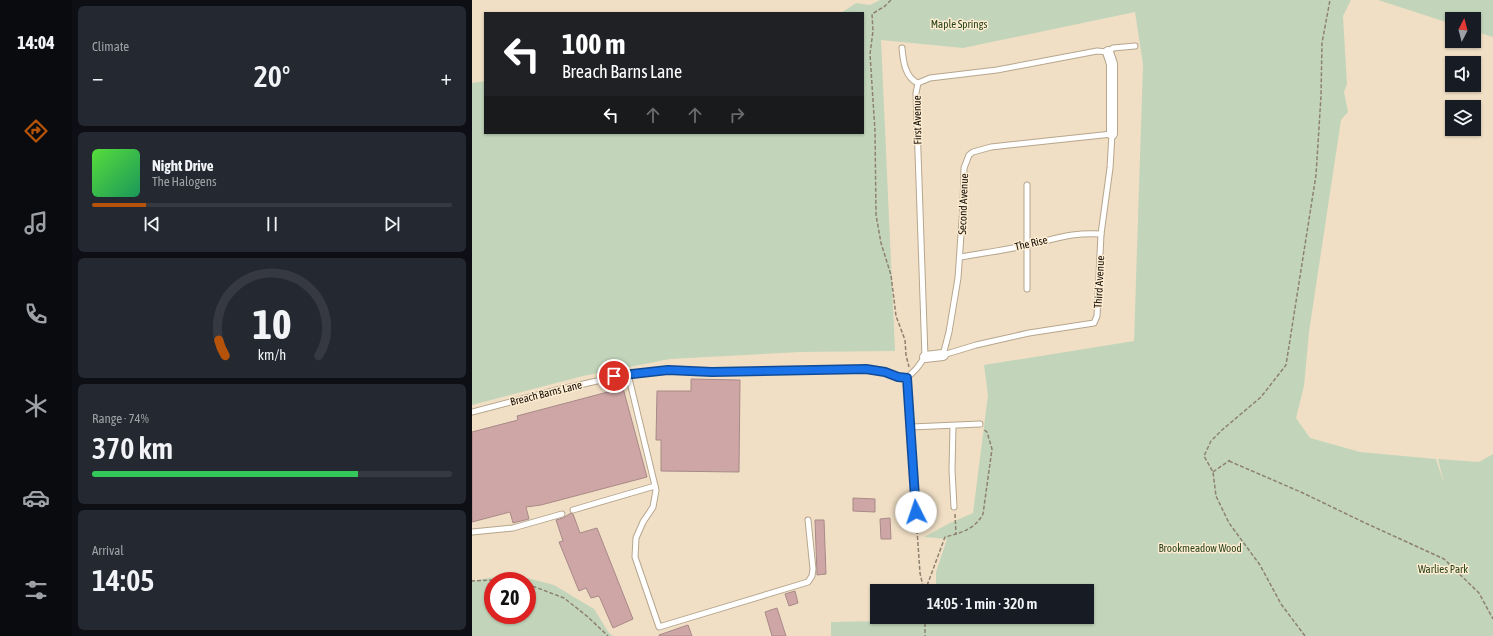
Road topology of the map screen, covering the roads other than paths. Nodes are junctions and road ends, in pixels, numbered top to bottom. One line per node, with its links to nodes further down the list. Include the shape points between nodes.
1 (1135, 46): 3 (lane, First Avenue, via 1113,48)
2 (902, 48): 4 (lane, via 910,76)
3 (1108, 52): 4 (lane, First Avenue, via 930,78); 5 (street, via 1112,64)
4 (918, 83): 12 (lane, First Avenue, via 916,93)
5 (1112, 134): 7 (lane, Third Avenue); 9 (lane, Second Avenue, via 991,146 969,155 964,168)
6 (1027, 186): 8 (lane)
7 (1101, 234): 8 (lane, The Rise, via 1068,235); 11 (lane, Third Avenue, via 1097,316 1094,323 1029,333)
8 (1028, 245): 9 (lane, The Rise); 10 (lane)
9 (960, 258): 11 (lane, Second Avenue)
10 (1027, 289)
11 (943, 355): 12 (street)
12 (925, 357): 14 (lane)
13 (628, 374): 14 (lane, Breach Barns Lane, via 668,370 712,372 866,369); 15 (lane, Breach Barns Lane); 19 (lane)
14 (907, 378): 18 (lane)
15 (472, 412)
16 (980, 424): 17 (lane)
17 (953, 426): 18 (lane); 20 (lane)
18 (911, 427): 24 (lane)
19 (655, 486): 21 (lane); 23 (lane, via 653,507 636,538 635,557 659,627 808,582 812,576)
20 (954, 507)
21 (573, 510)
22 (562, 514): 25 (lane, via 513,528)
23 (808, 520)
24 (917, 524)
25 (472, 532)

